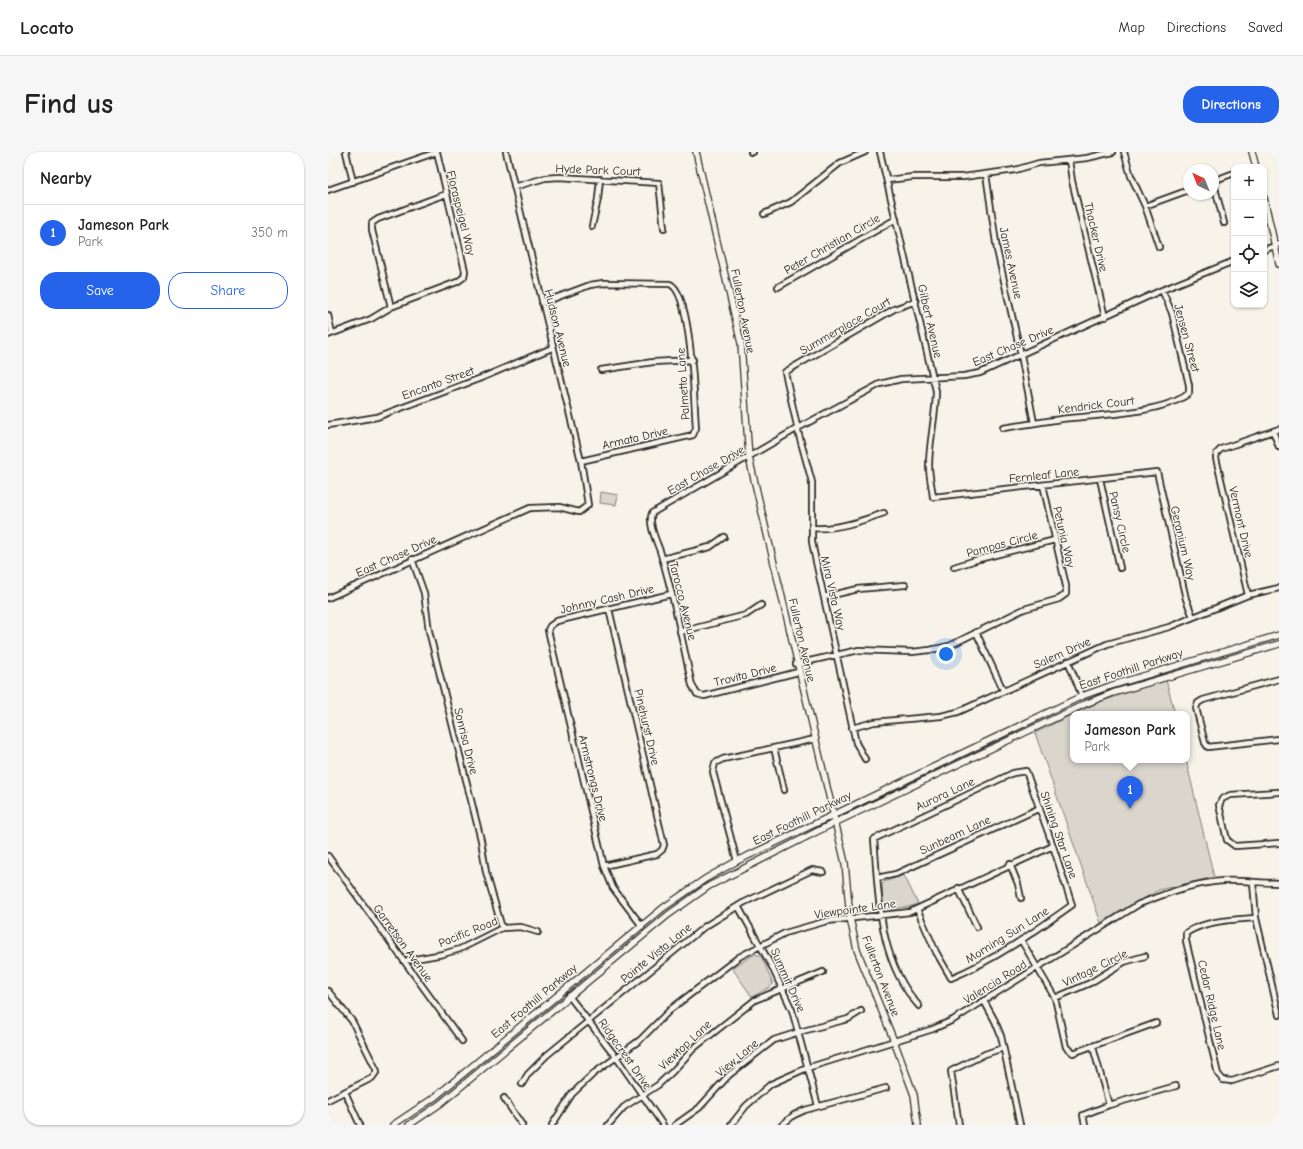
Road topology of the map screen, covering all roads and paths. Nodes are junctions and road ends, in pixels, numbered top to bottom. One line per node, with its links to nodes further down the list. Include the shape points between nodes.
1 (346, 152): 17 (street)
2 (437, 152): 17 (street); 21 (street, Floraspeigel Way)
3 (506, 152): 18 (street, Hudson Avenue)
4 (696, 152): 58 (main road, Fullerton Avenue, via 741,343)
5 (865, 152): 25 (street, via 840,163 791,202)
6 (880, 152): 16 (street, Gilbert Avenue)
7 (1113, 152): 10 (street)
8 (1124, 152): 24 (street, via 1131,176)
9 (1252, 152): 11 (main road)
10 (1069, 160): 12 (street); 41 (street, Thacker Drive)
11 (1254, 164)
12 (986, 174): 16 (street); 44 (street, James Avenue, via 997,250)
13 (1231, 174): 14 (street)
14 (1219, 178)
15 (600, 179): 18 (street, Hyde Park Court, via 545,178); 28 (street); 29 (street, Hyde Park Court, via 659,183)
16 (887, 180): 26 (street, Gilbert Avenue)
17 (353, 182): 19 (street)
18 (514, 187): 38 (street, Hudson Avenue)
19 (328, 190)
20 (1183, 192): 24 (street)
21 (446, 194): 39 (street, Floraspeigel Way, via 465,271 464,278); 39 (street, via 372,223)
22 (1218, 200): 27 (street)
23 (1265, 200): 30 (main road)
24 (1145, 206): 31 (street)
25 (764, 214)
26 (896, 220): 35 (street, Peter Christian Circle); 37 (street, Gilbert Avenue)
27 (1224, 223)
28 (592, 226)
29 (664, 228)
30 (1277, 245): 32 (street); 34 (main road)
31 (1159, 247)
32 (1267, 249)
33 (1231, 263): 36 (street, East Chase Drive)
34 (1279, 264)
35 (778, 287)
36 (1162, 290): 41 (street, East Chase Drive); 49 (street, Jensen Street, via 1172,312)
37 (916, 301): 47 (street, Summerplace Court, via 894,309); 48 (street, Gilbert Avenue)
38 (542, 302): 43 (street, Hudson Avenue); 45 (street, Palmetto Lane, via 603,283 670,284 680,297)
39 (391, 307): 42 (street, via 371,319)
40 (328, 315): 42 (street)
41 (1105, 317): 44 (street, East Chase Drive)
42 (330, 334)
43 (552, 348): 51 (street, Encanto Street, via 377,417); 59 (street, Hudson Avenue)
44 (1021, 355): 48 (street, East Chase Drive, via 980,373); 50 (street, James Avenue)
45 (693, 360): 46 (street, via 653,362); 56 (street, Palmetto Lane, via 696,428)
46 (601, 370)
47 (785, 372): 52 (street, Mira Vista Way)
48 (933, 378): 52 (street, East Chase Drive, via 886,382); 63 (street, Gilbert Avenue, via 936,412 930,443 929,467)
49 (1189, 393): 50 (street, Kendrick Court, via 1183,398 1152,408)
50 (1034, 424): 53 (street, Kendrick Court)
51 (328, 425)
52 (798, 428): 58 (street, East Chase Drive); 67 (street, Mira Vista Way, via 812,482)
53 (1003, 428)
54 (1279, 429): 55 (street)
55 (1274, 431): 57 (street); 77 (street, Vermont Drive, via 1221,449 1216,458)
56 (693, 435): 59 (street, Armata Drive)
57 (1279, 447)
58 (749, 458): 65 (street, East Chase Drive); 90 (main road, Fullerton Avenue)
59 (581, 461): 64 (street, Hudson Avenue, via 589,502)
60 (1157, 472): 61 (street, Fernleaf Lane); 82 (street, Geranium Way)
61 (1100, 479): 62 (street, Fernleaf Lane); 73 (street, Pansy Circle)
62 (1043, 485): 63 (street, Fernleaf Lane); 69 (street, Petunia Way)
63 (933, 497)
64 (587, 508): 70 (street, East Chase Drive, via 579,512 559,507 530,508)
65 (652, 513): 71 (street, Tarocco Avenue, via 651,520)
66 (884, 513): 67 (street, via 845,526)
67 (812, 528): 78 (street, Mira Vista Way, via 812,542)
68 (724, 537): 71 (street, via 710,547)
69 (1055, 540): 72 (street, Pampas Circle); 85 (street, Petunia Way, via 1066,594 1059,599 1024,609)
70 (412, 559): 79 (street, East Chase Drive); 129 (street, Sonrisa Drive, via 424,593 429,631 481,840 486,872)
71 (662, 559): 76 (street, Tarocco Avenue)
72 (954, 567)
73 (1120, 568)
74 (905, 585): 78 (street, via 858,589)
75 (1279, 588): 77 (street, Salem Drive)
76 (671, 594): 81 (street, Johnny Cash Drive); 84 (street, Tarocco Avenue)
77 (1248, 595): 82 (street, Salem Drive)
78 (824, 597): 88 (street, Mira Vista Way)
79 (328, 598)
80 (761, 605): 84 (street, via 746,615)
81 (609, 609): 83 (street, Johnny Cash Drive, via 557,621); 114 (street, Pinehurst Drive, via 664,840 662,850 657,854)
82 (1192, 617): 89 (street, Salem Drive, via 1169,627 1107,644)
83 (550, 626): 114 (street, Armstrongs Drive, via 548,636)
84 (680, 632): 94 (street, Tarocco Avenue, via 692,685)
85 (976, 632): 88 (street, via 949,646 930,650 858,650); 93 (street)
86 (1279, 635): 95 (main road, East Foothill Parkway)
87 (1279, 644): 97 (main road, East Foothill Parkway, via 1113,693)
88 (837, 655): 90 (street); 98 (street, Mira Vista Way)
89 (1068, 661): 93 (street, Salem Drive); 95 (street)
90 (796, 664): 91 (main road, Fullerton Avenue)
91 (798, 672): 94 (street, Trovita Drive, via 704,696); 100 (main road, Fullerton Avenue)
92 (1279, 679): 99 (street, via 1203,700 1196,708 1208,747)
93 (1003, 690): 98 (street, Salem Drive, via 958,712 942,716 874,722)
94 (697, 694)
95 (1082, 696): 107 (main road, East Foothill Parkway)
96 (1070, 711): 108 (main road, East Foothill Parkway)
97 (1070, 711)
98 (852, 728): 102 (street, Mira Vista Way, via 856,743)
99 (1279, 738)
100 (815, 739): 101 (street); 107 (main road, Fullerton Avenue)
101 (774, 748): 104 (street); 112 (street, via 723,758 718,760 713,768)
102 (865, 759)
103 (1026, 771): 106 (street, Shining Star Lane); 116 (street, Aurora Lane, via 1013,773 874,839)
104 (784, 790)
105 (1279, 792): 109 (street, via 1230,795 1222,799 1219,805 1230,844 1235,846)
106 (1040, 808): 110 (street, Shining Star Lane); 116 (street, Sunbeam Lane, via 896,874)
107 (834, 814): 108 (main road, Fullerton Avenue); 112 (main road, East Foothill Parkway)
108 (836, 822): 125 (main road, Fullerton Avenue, via 845,863); 139 (main road, East Foothill Parkway, via 709,886 668,915)
109 (1279, 843)
110 (1053, 846): 113 (street, Viewpointe Lane); 121 (street, Shining Star Lane)
111 (328, 856): 134 (street, Garretson Avenue)
112 (737, 861): 127 (main road, East Foothill Parkway, via 683,893)
113 (1010, 864): 119 (street, Viewpointe Lane); 120 (street)
114 (604, 866): 127 (street, Armstrongs Drive, via 613,888)
115 (823, 872): 122 (street, Pointe Vista Lane, via 812,870)
116 (877, 878): 124 (street)
117 (1253, 883): 118 (street, Valencia Road); 126 (street); 135 (street, Valencia Road, via 1224,881 1170,891 1139,904)
118 (1279, 883)
119 (958, 888): 123 (street, Viewpointe Lane); 128 (street)
120 (1021, 898)
121 (1072, 905): 131 (street, Morning Sun Lane)
122 (738, 906): 132 (street, Summit Drive); 145 (street, Pointe Vista Lane, via 699,931)
123 (918, 909): 124 (street, Viewpointe Lane); 131 (street, Morning Sun Lane, via 936,952 951,978 970,970)
124 (879, 915): 125 (street, Viewpointe Lane); 142 (street, via 885,940 906,992)
125 (850, 918): 132 (street, Viewpointe Lane, via 801,928); 149 (main road, Fullerton Avenue, via 857,950)
126 (1256, 918): 144 (street); 153 (street, Cedar Ridge Lane, via 1219,922 1193,929 1186,933 1186,941 1218,1074 1223,1080 1232,1081)
127 (642, 926): 165 (main road, East Foothill Parkway, via 435,1097)
128 (977, 927)
129 (502, 928): 130 (street, Pacific Road, via 520,927); 134 (street, Pacific Road, via 448,952)
130 (538, 932)
131 (1021, 940): 135 (street)
132 (761, 945): 137 (street, Summit Drive); 152 (street, Viewpointe Lane, via 708,979 671,1009 640,1040)
133 (1145, 956): 140 (street, Vintage Circle, via 1124,962 1090,983)
134 (404, 961): 148 (street, Garretson Avenue)
135 (1038, 967): 140 (street); 141 (street, Valencia Road)
136 (823, 972): 137 (street, Viewtop Lane)
137 (782, 988): 147 (street, Summit Drive); 159 (street, Viewtop Lane, via 750,1004 694,1048 658,1085)
138 (328, 991): 158 (street, via 352,1022 377,1071 372,1078)
139 (570, 996): 145 (street, Ridgecrest Drive); 166 (main road, East Foothill Parkway, via 440,1104)
140 (1055, 998): 150 (street, via 1066,1047 1073,1053)
141 (984, 1001): 149 (street, Valencia Road, via 933,1029); 151 (street, via 996,1020)
142 (919, 1006)
143 (862, 1011): 147 (street, View Lane, via 848,1019)
144 (1279, 1015)
145 (589, 1020): 152 (street, Ridgecrest Drive); 155 (street, Pointe Vista Lane, via 547,1055)
146 (1156, 1023): 150 (street)
147 (799, 1032): 154 (street, Summit Drive); 171 (street, View Lane, via 774,1040 729,1075 699,1108)
148 (462, 1041)
149 (894, 1041): 154 (street, Valencia Road); 174 (main road, Fullerton Avenue, via 914,1095)
150 (1093, 1047): 162 (street)
151 (1003, 1048): 175 (street, via 951,1071); 176 (street)
152 (616, 1057): 159 (street, Ridgecrest Drive); 168 (street, Viewpointe Lane, via 572,1094)
153 (1279, 1066)
154 (807, 1068): 163 (street, Summit Drive); 172 (street, Valencia Road, via 771,1084 746,1106)
155 (522, 1084)
156 (1176, 1086): 162 (street)
157 (886, 1088): 163 (street)
158 (345, 1092): 161 (street); 164 (street)
159 (642, 1094): 169 (street, Viewtop Lane, via 624,1107); 170 (street, Ridgecrest Drive)
160 (504, 1098): 167 (street)
161 (328, 1100)
162 (1109, 1104): 177 (street, via 1083,1115)
163 (818, 1106): 173 (street, via 794,1115)
164 (360, 1125)
165 (393, 1125)
166 (409, 1125)
167 (522, 1125)
168 (552, 1125)
169 (608, 1125)
170 (663, 1125)
171 (675, 1125)
172 (732, 1125)
173 (782, 1125)
174 (918, 1125)
175 (959, 1125)
176 (1020, 1125)
177 (1085, 1125)

